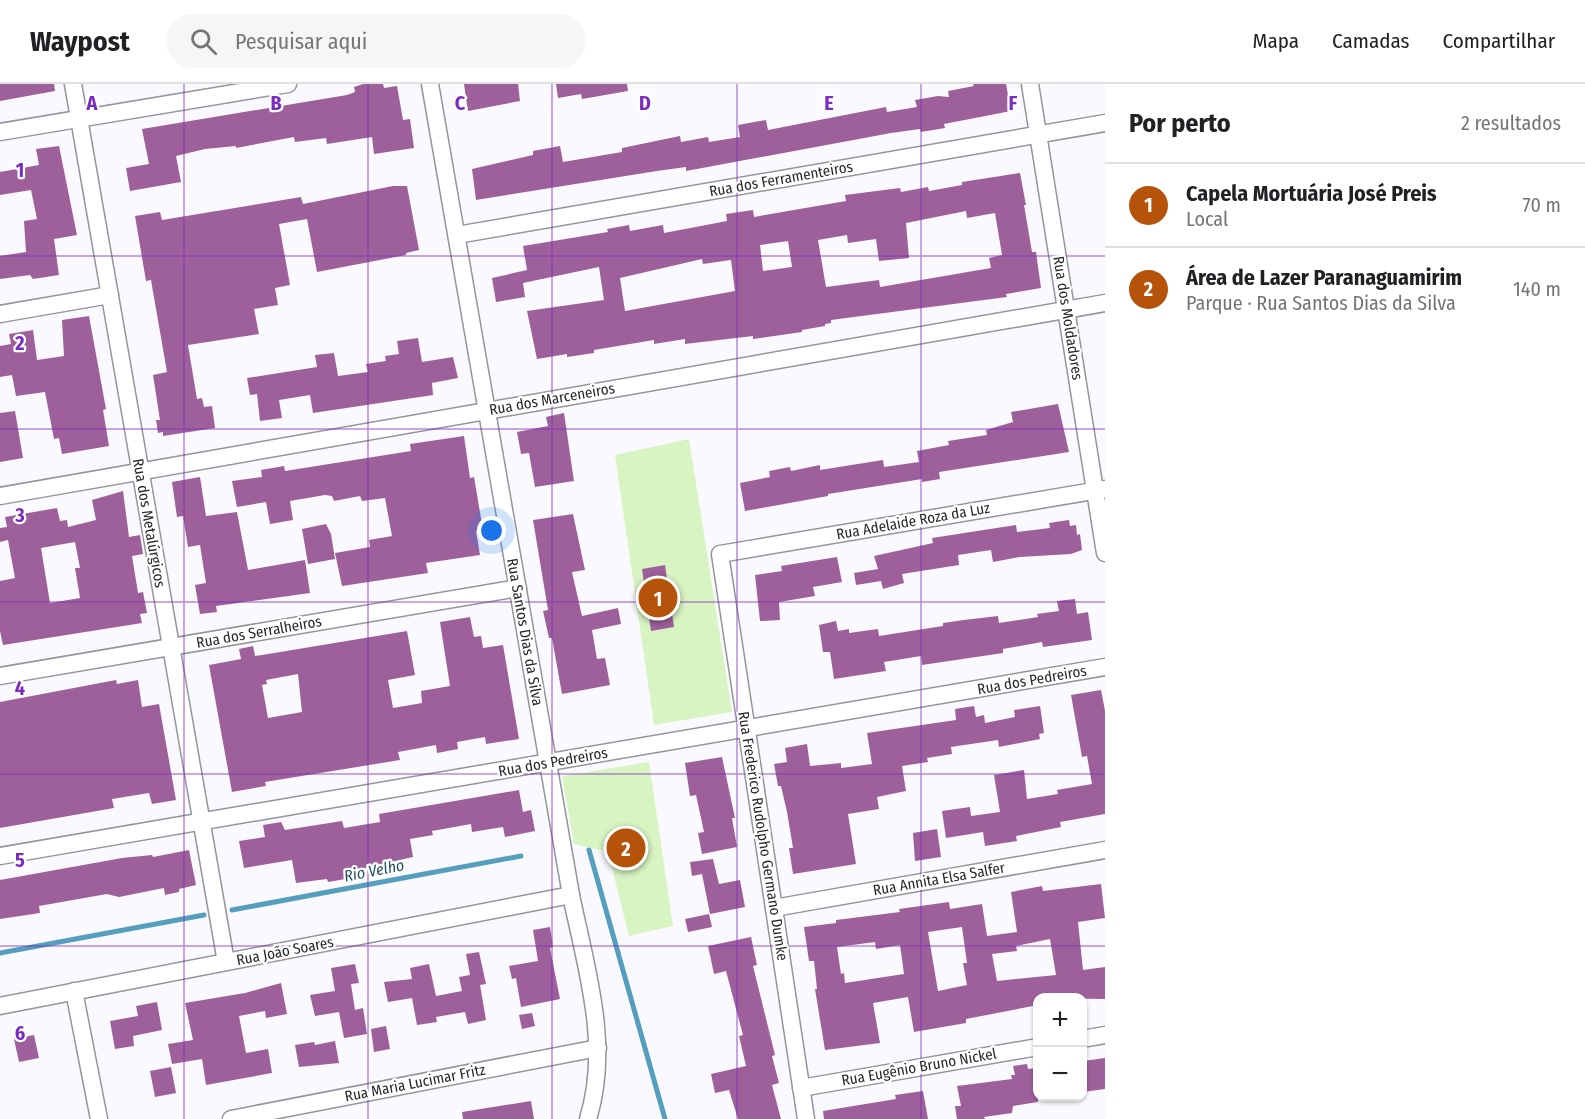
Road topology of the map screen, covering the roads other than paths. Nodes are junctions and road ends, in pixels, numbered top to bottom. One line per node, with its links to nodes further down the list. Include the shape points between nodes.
1 (73, 84): 5 (street, Rua dos Metalúrgicos)
2 (288, 84): 5 (street)
3 (430, 84): 9 (street, Rua Santos Dias da Silva)
4 (1030, 84): 8 (street, Rua dos Moldadores)
5 (79, 119): 7 (street); 10 (street, Rua dos Metalúrgicos)
6 (1105, 123): 8 (street, Rua dos Ferramenteiros)
7 (0, 132)
8 (1038, 134): 9 (street, Rua dos Ferramenteiros); 12 (street, Rua dos Moldadores)
9 (457, 235): 14 (street, Rua Santos Dias da Silva)
10 (110, 295): 13 (street); 15 (street, Rua dos Metalúrgicos)
11 (1105, 303): 12 (street, Rua dos Marceneiros)
12 (1066, 309): 14 (street, Rua dos Marceneiros); 16 (street, Rua dos Moldadores)
13 (0, 314)
14 (487, 411): 15 (street, Rua dos Marceneiros); 20 (street, Rua Santos Dias da Silva)
15 (141, 472): 17 (street, Rua dos Marceneiros); 21 (street, Rua dos Metalúrgicos)
16 (1100, 490): 18 (street, Rua dos Moldadores); 19 (street, Rua Adelaide Roza da Luz)
17 (0, 496)
18 (1105, 553)
19 (720, 554): 24 (street, Rua Frederico Rudolpho Germano Dumke)
20 (518, 588): 21 (street, Rua dos Serralheiros); 25 (street, Rua Santos Dias da Silva)
21 (171, 647): 23 (street, Rua dos Serralheiros); 26 (street, Rua dos Metalúrgicos)
22 (1105, 667): 24 (street, Rua dos Pedreiros)
23 (0, 676)
24 (747, 729): 25 (street, Rua dos Pedreiros); 30 (street, Rua Frederico Rudolpho Germano Dumke)
25 (548, 763): 26 (street, Rua dos Pedreiros); 29 (street, Rua Santos Dias da Silva)
26 (202, 822): 28 (street, Rua dos Pedreiros); 31 (street, Rua dos Metalúrgicos)
27 (1105, 850): 30 (street, Rua Annita Elsa Salfer)
28 (0, 856)
29 (571, 896): 31 (street, Rua João Soares); 36 (street, Rua Santos Dias da Silva)
30 (774, 908): 38 (street, Rua Frederico Rudolpho Germano Dumke)
31 (226, 962): 32 (street, Rua João Soares)
32 (74, 991): 33 (street, Rua João Soares); 39 (street)
33 (0, 1005)
34 (1105, 1035): 35 (street)
35 (1087, 1038)
36 (598, 1048): 40 (street, Rua Maria Lucimar Fritz); 41 (street, Rua Santos Dias da Silva)
37 (1033, 1048): 38 (street, Rua Eugênio Bruno Nickel)
38 (801, 1088): 42 (street, Rua Frederico Rudolpho Germano Dumke)
39 (99, 1119)
40 (231, 1119)
41 (588, 1119)
42 (806, 1119)

